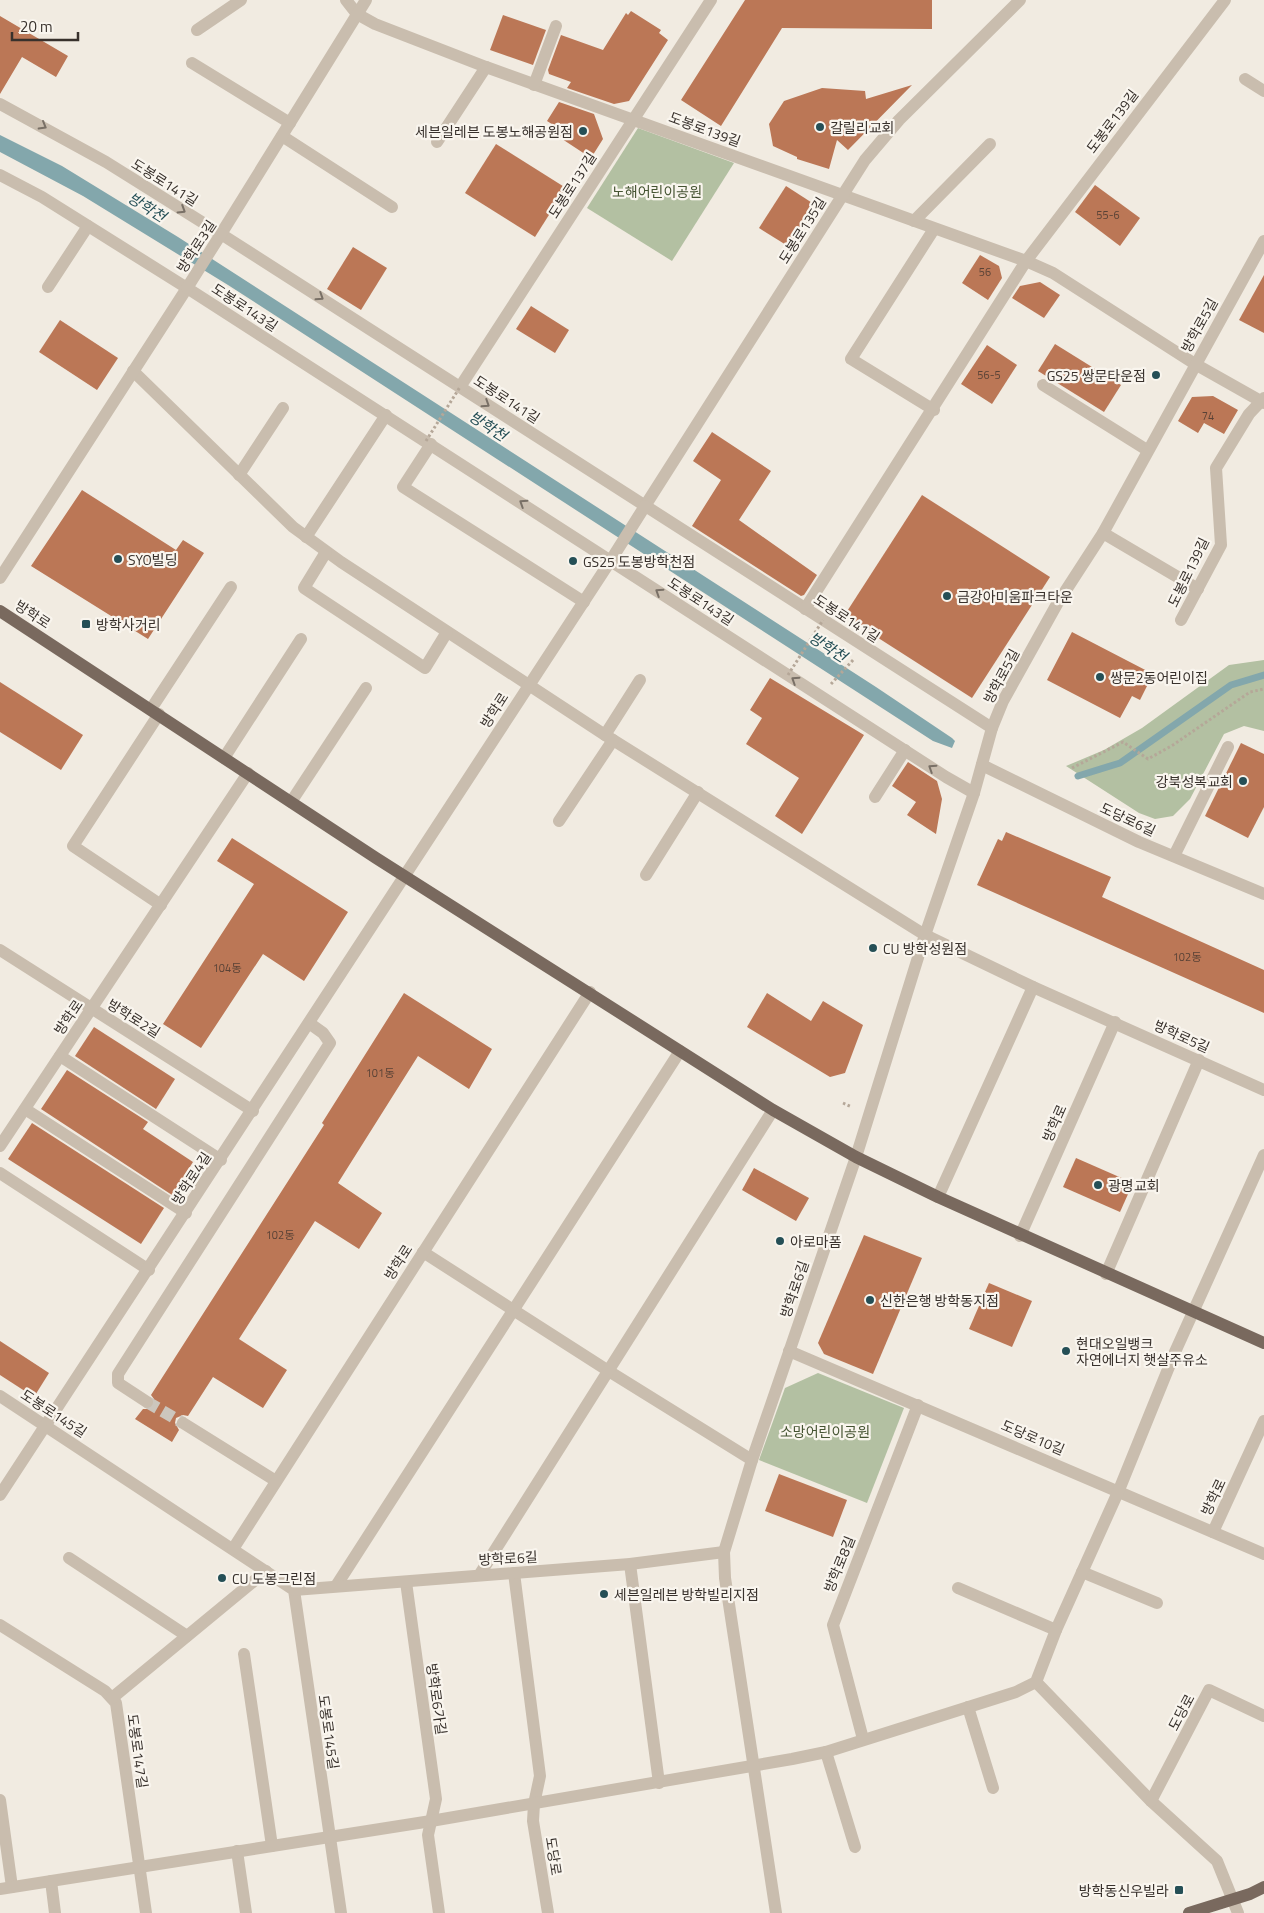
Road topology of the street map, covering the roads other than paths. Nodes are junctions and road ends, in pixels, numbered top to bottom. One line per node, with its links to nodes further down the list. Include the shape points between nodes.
1 (241, 0): 9 (street)
2 (346, 0): 7 (street, 도봉로139길)
3 (366, 0): 7 (street, 방학로3길)
4 (711, 0): 16 (street, 도봉로137길)
5 (1020, 0): 22 (street, 도봉로135길, via 899,120 865,160)
6 (1225, 0): 29 (street, 도봉로139길)
7 (357, 14): 11 (street, 도봉로139길); 17 (street, 방학로3길)
8 (556, 26): 13 (street)
9 (196, 30)
10 (192, 62): 17 (street)
11 (486, 67): 13 (street, 도봉로139길); 19 (street)
12 (1245, 79): 14 (street)
13 (534, 85): 16 (street, 도봉로139길)
14 (1264, 91)
15 (0, 104): 27 (street, 도봉로141길, one-way to 27, via 106,162)
16 (632, 119): 22 (street, 도봉로139길); 35 (street, 도봉로137길)
17 (290, 123): 18 (street, 방학로3길)
18 (282, 136): 23 (street); 27 (street, 방학로3길)
19 (437, 142)
20 (990, 144): 24 (street)
21 (0, 175): 25 (street, 도봉로143길)
22 (841, 196): 24 (street, 도봉로139길); 43 (street, 도봉로135길)
23 (392, 207)
24 (914, 221): 26 (street, 도봉로139길)
25 (88, 226): 30 (street); 31 (street, 도봉로143길)
26 (934, 229): 29 (street, 도봉로139길); 38 (street, via 851,358)
27 (221, 234): 31 (street, 방학로3길, bridge); 35 (street, 도봉로141길, one-way to 35)
28 (1264, 241): 32 (street, 방학로5길)
29 (1026, 261): 32 (street, 도봉로139길, via 1053,273); 38 (street, 도봉로139길)
30 (48, 287)
31 (187, 288): 33 (street, 방학로3길); 39 (street, 도봉로143길)
32 (1195, 364): 36 (street, 도봉로139길); 41 (street, 방학로5길)
33 (133, 371): 42 (street); 48 (street, 방학로3길)
34 (1043, 385): 41 (street)
35 (460, 387): 43 (street, 도봉로141길, one-way to 43)
36 (1263, 401): 50 (street, 도봉로139길, via 1249,414 1216,468 1221,545)
37 (283, 408): 42 (street)
38 (934, 410): 52 (street, 도봉로139길)
39 (386, 415): 40 (street, 도봉로143길); 45 (street)
40 (428, 442): 47 (street, 도봉로143길, one-way to 40); 51 (street, via 403,487)
41 (1147, 450): 44 (street, 방학로5길)
42 (239, 475): 45 (street)
43 (645, 506): 47 (street, 도봉로135길, bridge); 52 (street, 도봉로141길)
44 (1103, 533): 50 (street); 61 (street, 방학로5길, via 1053,612 1003,701)
45 (306, 537): 46 (street)
46 (326, 552): 55 (street); 55 (street, via 304,588 425,668)
47 (610, 560): 51 (street, 방학로); 64 (street, 도봉로143길, one-way to 47)
48 (0, 578)
49 (231, 587): 60 (street)
50 (1198, 589): 54 (street, 도봉로139길)
51 (584, 602): 58 (street, 방학로)
52 (805, 609): 61 (street, 도봉로141길)
53 (0, 611): 60 (main road, 방학로)
54 (1181, 620)
55 (447, 632): 58 (street)
56 (301, 639): 65 (street)
57 (640, 680): 62 (street)
58 (528, 685): 62 (street, 방학로5길); 75 (street, 방학로)
59 (366, 688): 71 (street)
60 (155, 712): 65 (main road, 방학로); 77 (street, via 73,846)
61 (992, 728): 66 (street, 방학로5길)
62 (609, 738): 68 (street, 방학로5길); 72 (street)
63 (1228, 748): 73 (street)
64 (905, 750): 69 (street, 도봉로143길, one-way to 64); 70 (street)
65 (224, 758): 67 (main road, 방학로)
66 (982, 765): 69 (street, 방학로5길); 73 (street, 도당로6길, via 1096,822)
67 (248, 773): 71 (main road, 방학로); 77 (street, 방학로)
68 (698, 792): 74 (street); 78 (street, 방학로5길)
69 (974, 793): 78 (street, 방학로5길)
70 (875, 797)
71 (291, 802): 75 (main road, 방학로)
72 (560, 821)
73 (1174, 856): 76 (street, 도당로6길)
74 (646, 875)
75 (404, 876): 81 (main road, 방학로); 84 (street, 방학로4길)
76 (1264, 894)
77 (161, 905): 82 (street, 방학로)
78 (924, 935): 80 (street, 방학로5길); 93 (street, 방학로5길)
79 (0, 950): 82 (street, 방학로2길)
80 (1033, 987): 83 (street, 방학로5길); 97 (street)
81 (590, 992): 85 (main road, 방학로); 100 (street, 방학로)
82 (92, 1008): 86 (street, 방학로); 90 (street, 방학로2길)
83 (1115, 1022): 87 (street, 방학로5길); 99 (street, 방학로)
84 (309, 1023): 90 (street, 방학로4길); 109 (street, via 330,1043 118,1374 118,1383)
85 (680, 1051): 91 (main road, 방학로); 103 (street)
86 (60, 1056): 89 (street, 방학로); 94 (street)
87 (1199, 1060): 88 (street, 방학로5길); 102 (street)
88 (1264, 1090)
89 (25, 1109): 92 (street, 방학로); 98 (street)
90 (253, 1110): 94 (street, 방학로4길)
91 (772, 1110): 93 (main road, 방학로); 107 (street)
92 (0, 1146)
93 (856, 1157): 97 (main road, 방학로); 106 (street, 방학로6길)
94 (220, 1160): 98 (street, 방학로4길)
95 (1262, 1162): 104 (street)
96 (0, 1173): 101 (street)
97 (938, 1198): 99 (main road, 방학로)
98 (186, 1213): 101 (street, 방학로4길)
99 (1020, 1236): 102 (main road, 방학로)
100 (423, 1252): 103 (street); 115 (street, 방학로)
101 (149, 1270): 113 (street, 방학로4길)
102 (1106, 1274): 104 (main road, 방학로)
103 (514, 1310): 107 (street); 129 (street)
104 (1192, 1313): 105 (main road, 방학로); 116 (street)
105 (1264, 1343)
106 (789, 1351): 110 (street, 도당로10길); 114 (street, 방학로6길)
107 (607, 1370): 114 (street); 127 (street)
108 (0, 1396): 113 (street, 도봉로145길)
109 (147, 1402)
110 (918, 1404): 116 (street, 도당로10길); 141 (street, 방학로8길, via 833,1625)
111 (1264, 1421): 118 (street, 방학로)
112 (184, 1423): 115 (street)
113 (47, 1426): 117 (street, 방학로4길); 119 (street, 도봉로145길)
114 (752, 1460): 120 (street, 방학로6길)
115 (276, 1481): 119 (street, 방학로)
116 (1119, 1490): 118 (street, 도당로10길); 125 (street)
117 (0, 1496)
118 (1214, 1532): 121 (street, 도당로10길)
119 (233, 1549): 124 (street, 도봉로145길)
120 (724, 1552): 123 (street, 방학로6길); 143 (street, 방학로6길, via 725,1578)
121 (1264, 1554)
122 (69, 1558): 135 (street)
123 (630, 1564): 126 (street, 방학로6길); 144 (street)
124 (266, 1571): 131 (street, 도봉로145길); 135 (street)
125 (1082, 1572): 132 (street); 134 (street)
126 (514, 1573): 127 (street, 방학로6길); 148 (street, via 540,1776)
127 (480, 1574): 128 (street, 방학로6길)
128 (406, 1582): 129 (street, 방학로6길); 149 (street, 방학로6가길, via 436,1799)
129 (336, 1586): 131 (street, 방학로6길)
130 (958, 1588): 134 (street)
131 (294, 1590): 150 (street, 도봉로145길)
132 (1157, 1603)
133 (0, 1625): 138 (street, via 106,1691)
134 (1056, 1630): 137 (street)
135 (187, 1636): 138 (street)
136 (244, 1654): 151 (street)
137 (1036, 1682): 139 (street); 147 (street)
138 (112, 1698): 154 (street, 도봉로147길, via 116,1703)
139 (968, 1707): 141 (street); 145 (street)
140 (1264, 1716): 147 (street, 도당로, via 1209,1690)
141 (863, 1739): 142 (street)
142 (826, 1752): 143 (street); 152 (street)
143 (753, 1766): 144 (street); 165 (street, 방학로6길)
144 (659, 1783): 148 (street)
145 (993, 1788)
146 (0, 1800): 157 (street)
147 (1151, 1801): 158 (street, via 1217,1861)
148 (534, 1804): 149 (street); 164 (street, 도당로, via 533,1821)
149 (431, 1820): 150 (street); 163 (street, via 428,1835)
150 (330, 1837): 151 (street); 162 (street, 도봉로145길)
151 (272, 1846): 153 (street)
152 (855, 1847)
153 (238, 1851): 154 (street); 161 (street)
154 (139, 1867): 155 (street); 160 (street, 도봉로147길)
155 (51, 1881): 157 (street); 159 (street)
156 (1264, 1887): 158 (main road)
157 (6, 1888)
158 (1234, 1899): 166 (main road); 167 (street)
159 (54, 1913)
160 (146, 1913)
161 (246, 1913)
162 (340, 1913)
163 (439, 1913)
164 (548, 1913)
165 (776, 1913)
166 (1189, 1913)
167 (1238, 1913)

